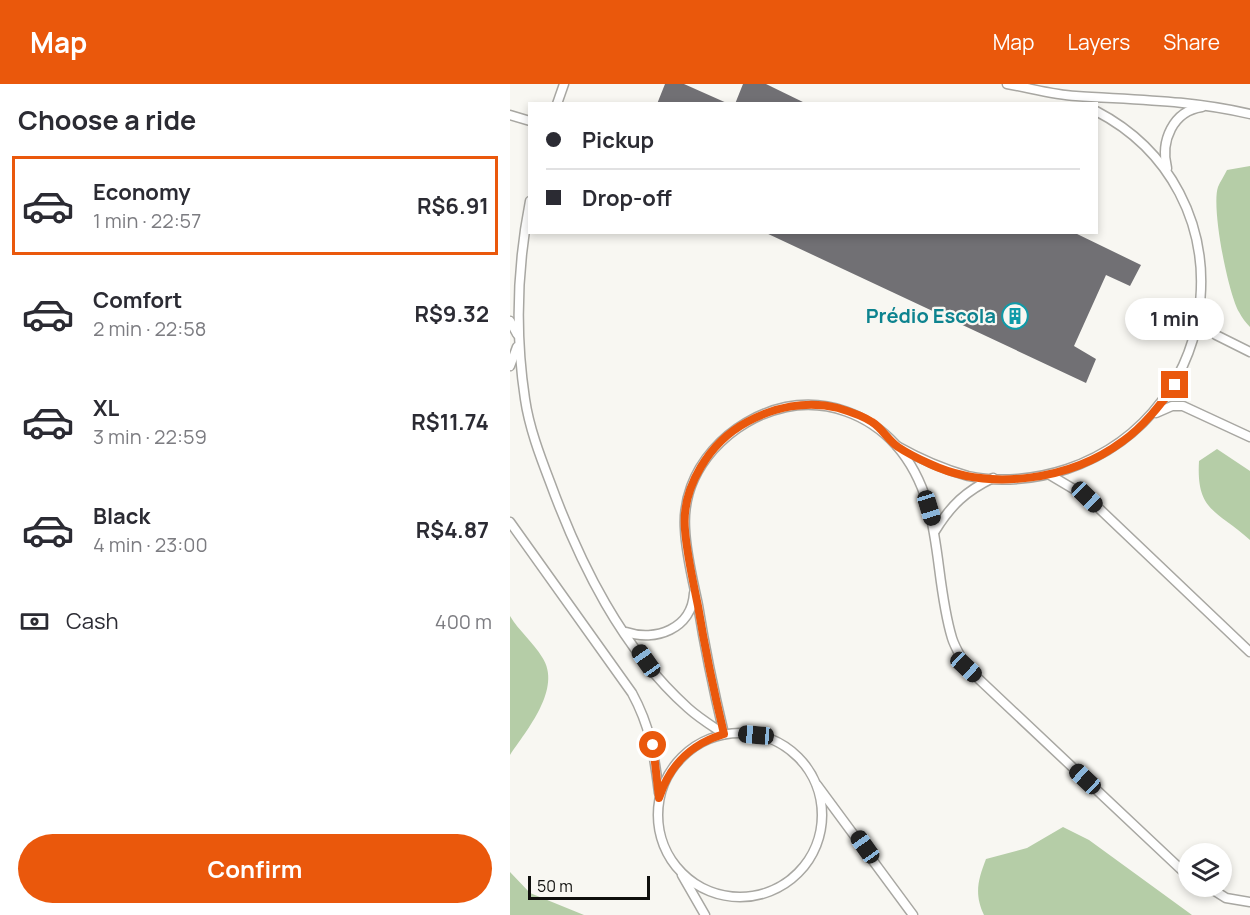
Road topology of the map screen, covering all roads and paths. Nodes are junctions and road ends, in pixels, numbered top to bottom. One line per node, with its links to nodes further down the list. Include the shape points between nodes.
1 (564, 84): 4 (lane)
2 (1007, 84): 3 (lane)
3 (1073, 96): 5 (lane); 6 (lane, via 1136,97)
4 (558, 102)
5 (1081, 102)
6 (1212, 106): 8 (lane); 11 (lane, via 1196,108 1172,127 1165,149)
7 (1098, 112): 11 (lane, via 1115,120 1144,144)
8 (1250, 114)
9 (510, 115): 10 (lane)
10 (528, 120)
11 (1169, 172): 13 (lane, via 1187,205 1199,241)
12 (528, 214): 15 (lane, via 518,281)
13 (1201, 315): 16 (lane, via 1216,335); 18 (lane, via 1191,351 1175,385)
14 (510, 321): 15 (lane)
15 (519, 339): 17 (lane); 26 (lane, via 525,402 544,466 568,532 597,590)
16 (1250, 352)
17 (510, 366)
18 (1153, 415): 19 (lane, via 1172,406 1183,406); 21 (lane, via 1123,442 1088,462)
19 (1250, 437)
20 (897, 446): 22 (lane, via 932,465); 24 (lane, via 922,486); 25 (lane, via 872,422 837,408 800,404 764,412 731,430 706,458 690,491 684,528)
21 (1050, 475): 22 (lane); 27 (lane, via 1087,497)
22 (994, 478): 24 (lane, via 969,489 949,507)
23 (510, 522): 30 (lane, via 637,702 653,745)
24 (935, 531): 31 (lane, via 952,640 966,667)
25 (694, 584): 26 (lane, via 693,598 680,624 653,636); 28 (lane)
26 (624, 631): 28 (lane, via 656,676 688,708)
27 (1250, 652)
28 (724, 734): 29 (lane, via 771,739 797,757); 30 (lane, via 682,756)
29 (815, 782): 32 (lane, via 822,812 817,843 801,870 788,881 758,895 725,895 694,883); 36 (lane)
30 (659, 798): 32 (lane, via 658,830)
31 (1178, 867)
32 (681, 872): 35 (lane)
33 (1224, 897): 34 (lane)
34 (1250, 902)
35 (705, 915)
36 (913, 915)

